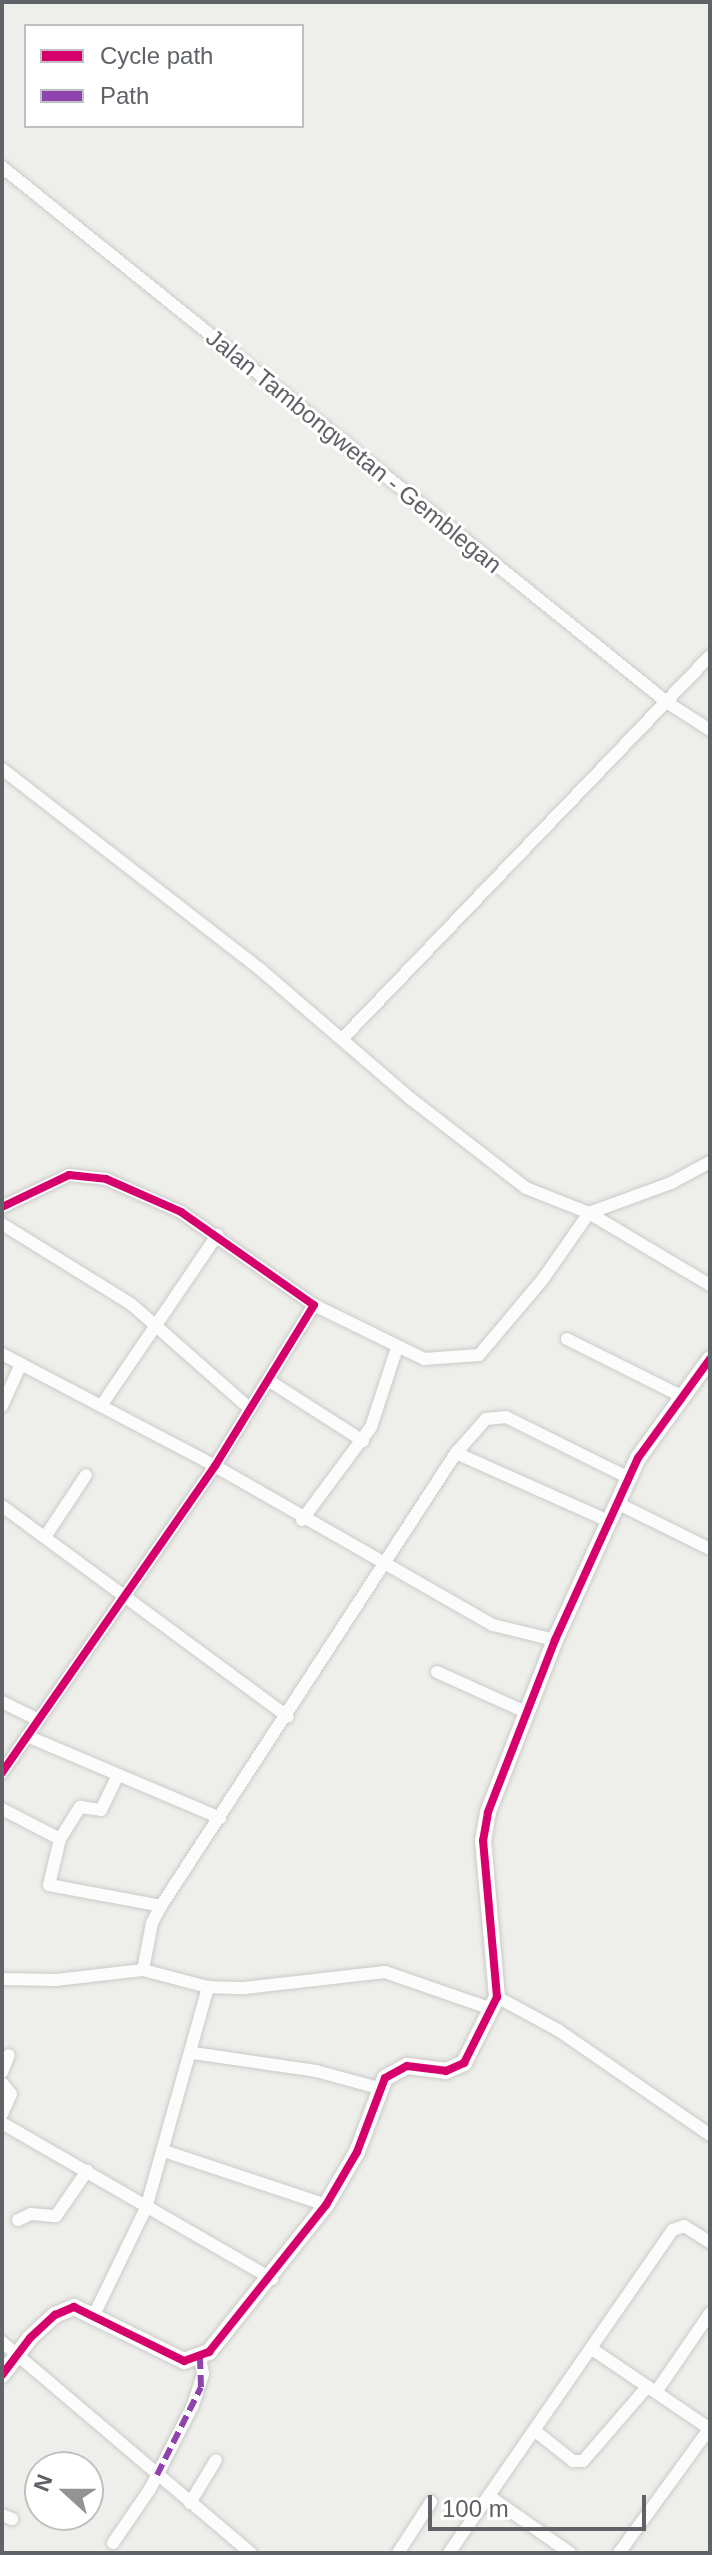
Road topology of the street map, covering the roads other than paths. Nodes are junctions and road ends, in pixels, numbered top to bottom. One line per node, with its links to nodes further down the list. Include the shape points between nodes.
1 (2, 167): 3 (street, Jalan Tambongwetan - Gemblegan)
2 (710, 656): 3 (street)
3 (668, 703): 4 (street, Jalan Tambongwetan - Gemblegan); 6 (street)
4 (710, 730)
5 (2, 769): 6 (street)
6 (344, 1037): 9 (street, via 411,1099 526,1188)
7 (710, 1162): 9 (street, via 671,1183)
8 (2, 1207): 11 (street, via 69,1175 86,1175 129,1187)
9 (589, 1213): 12 (street); 16 (street, via 479,1355 442,1361)
10 (2, 1224): 14 (street)
11 (217, 1235): 13 (street); 14 (street)
12 (710, 1285)
13 (314, 1305): 16 (street); 20 (street)
14 (153, 1323): 23 (street); 24 (street)
15 (567, 1339): 21 (street)
16 (397, 1348): 25 (street)
17 (2, 1354): 19 (street)
18 (710, 1359): 21 (street)
19 (21, 1364): 22 (street); 23 (street)
20 (268, 1380): 24 (street); 25 (street)
21 (683, 1397): 29 (street, via 647,1442)
22 (2, 1406)
23 (101, 1406): 27 (street)
24 (249, 1408): 27 (street)
25 (363, 1441): 32 (street)
26 (456, 1453): 29 (street, via 495,1415); 33 (street); 36 (street)
27 (215, 1466): 32 (street); 37 (street)
28 (86, 1475): 34 (street)
29 (629, 1478): 30 (street)
30 (617, 1503): 33 (street); 35 (street)
31 (2, 1506): 34 (street)
32 (302, 1520): 36 (street)
33 (609, 1521): 38 (street)
34 (45, 1537): 37 (street)
35 (710, 1549)
36 (386, 1565): 38 (street, via 493,1625); 42 (street)
37 (121, 1596): 42 (street); 43 (street)
38 (555, 1640): 41 (street)
39 (437, 1672): 41 (street)
40 (2, 1702): 43 (street)
41 (528, 1713): 54 (street, via 484,1827)
42 (288, 1717): 48 (street)
43 (37, 1719): 44 (street)
44 (27, 1736): 45 (street); 46 (street)
45 (2, 1773)
46 (118, 1775): 48 (street); 49 (street, via 101,1810 80,1807)
47 (2, 1809): 49 (street)
48 (220, 1818): 50 (street)
49 (60, 1839): 50 (street, via 49,1885)
50 (161, 1906): 51 (street, via 152,1923)
51 (143, 1970): 52 (street, via 56,1980); 53 (street)
52 (2, 1979)
53 (208, 1987): 54 (street, via 385,1972); 55 (street)
54 (494, 2003): 59 (street, via 459,2067 407,2066 392,2072); 62 (street, via 558,2030)
55 (193, 2053): 59 (street, via 316,2071); 63 (street)
56 (9, 2055): 57 (street)
57 (2, 2072)
58 (2, 2083): 60 (street, via 11,2094)
59 (379, 2088): 65 (street, via 357,2152)
60 (2, 2114)
61 (2, 2123): 64 (street)
62 (710, 2135)
63 (164, 2151): 65 (street); 66 (street)
64 (87, 2171): 66 (street); 67 (street, via 56,2216 31,2214)
65 (326, 2205): 69 (street)
66 (146, 2208): 69 (street); 70 (street)
67 (18, 2220)
68 (710, 2242): 73 (street, via 684,2226 673,2230)
69 (272, 2279): 75 (street, via 218,2345)
70 (95, 2313): 74 (street, via 65,2309); 75 (street, via 173,2357)
71 (710, 2313): 77 (street)
72 (2, 2342): 74 (street)
73 (592, 2349): 77 (street); 79 (street)
74 (16, 2353): 76 (street); 81 (street)
75 (200, 2357): 81 (street, via 201,2387)
76 (2, 2375)
77 (651, 2390): 78 (street); 79 (street, via 583,2461 573,2461)
78 (709, 2429): 90 (street)
79 (534, 2430): 82 (street)
80 (216, 2460): 84 (street)
81 (157, 2475): 84 (street); 85 (street)
82 (489, 2496): 88 (street); 89 (street)
83 (431, 2502): 86 (street)
84 (190, 2503): 87 (street)
85 (113, 2543)
86 (402, 2552)
87 (251, 2553)
88 (449, 2553)
89 (570, 2553)
90 (619, 2553)

